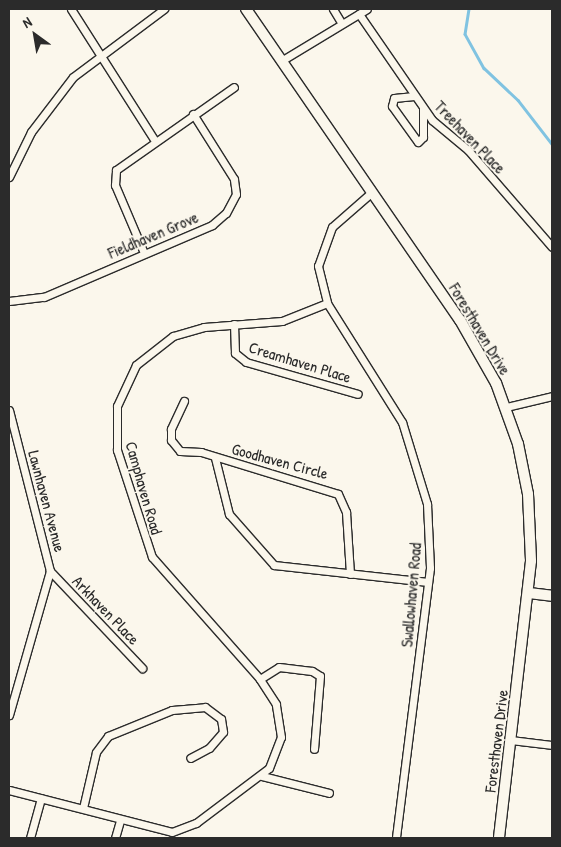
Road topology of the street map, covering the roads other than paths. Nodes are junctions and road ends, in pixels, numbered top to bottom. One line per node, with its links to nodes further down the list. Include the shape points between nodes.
1 (71, 9): 8 (street)
2 (164, 9): 8 (street)
3 (246, 9): 9 (street, Foresthaven Drive)
4 (333, 9): 7 (street)
5 (367, 9): 6 (street)
6 (359, 14): 7 (street); 11 (street, Treehaven Place)
7 (342, 24): 9 (street)
8 (97, 56): 14 (street); 15 (street, via 41,116)
9 (281, 61): 16 (street, Foresthaven Drive)
10 (234, 87): 13 (street)
11 (414, 96): 12 (street, Treehaven Place); 12 (street, via 394,98 392,106 418,142 423,137)
12 (423, 108): 17 (street, Treehaven Place, via 468,150)
13 (193, 114): 14 (street); 18 (street, Fieldhaven Grove, via 234,179 233,202 212,225)
14 (154, 141): 18 (street, via 119,165 114,177)
15 (9, 177)
16 (372, 192): 20 (street, Swallowhaven Road, via 341,217 327,236 318,266); 25 (street, Foresthaven Drive, via 468,332)
17 (552, 247)
18 (144, 253): 19 (street, Fieldhaven Grove, via 35,300)
19 (9, 301)
20 (327, 303): 21 (street, Camphaven Road, via 282,321); 30 (street, Swallowhaven Road, via 388,396 414,452 428,504)
21 (234, 324): 22 (street, Creamhaven Place, via 235,353 246,362); 34 (street, Camphaven Road, via 173,336 147,353 122,389 115,434 137,521 152,557)
22 (358, 394)
23 (552, 396): 25 (street)
24 (184, 401): 27 (street, via 173,418 174,446 180,451)
25 (506, 407): 31 (street, Foresthaven Drive, via 528,494)
26 (9, 410): 28 (street, Lawnhaven Avenue)
27 (215, 458): 29 (street, Goodhaven Circle, via 229,514 268,560 279,567); 29 (street, Goodhaven Circle, via 338,494 346,512)
28 (50, 571): 33 (street, Arkhaven Place); 35 (street, Lawnhaven Avenue)
29 (350, 574): 30 (street, Goodhaven Circle)
30 (428, 582): 48 (street, Swallowhaven Road)
31 (529, 593): 32 (street); 36 (street, Foresthaven Drive)
32 (552, 596)
33 (142, 668)
34 (260, 679): 38 (street, via 279,667 312,671 320,676); 40 (street, Camphaven Road, via 276,704 282,726 278,750)
35 (9, 715)
36 (510, 740): 37 (street); 49 (street, Foresthaven Drive)
37 (552, 745)
38 (314, 749)
39 (190, 758): 44 (street, via 209,748 224,732 221,719 205,707 172,710 108,736 96,752)
40 (262, 776): 42 (street); 45 (street, Camphaven Road, via 183,829 161,831)
41 (9, 790): 43 (street, Camphaven Road)
42 (329, 793)
43 (41, 798): 44 (street, Camphaven Road); 46 (street)
44 (83, 808): 45 (street, Camphaven Road)
45 (120, 821): 47 (street)
46 (30, 838)
47 (115, 838)
48 (396, 838)
49 (499, 838)

